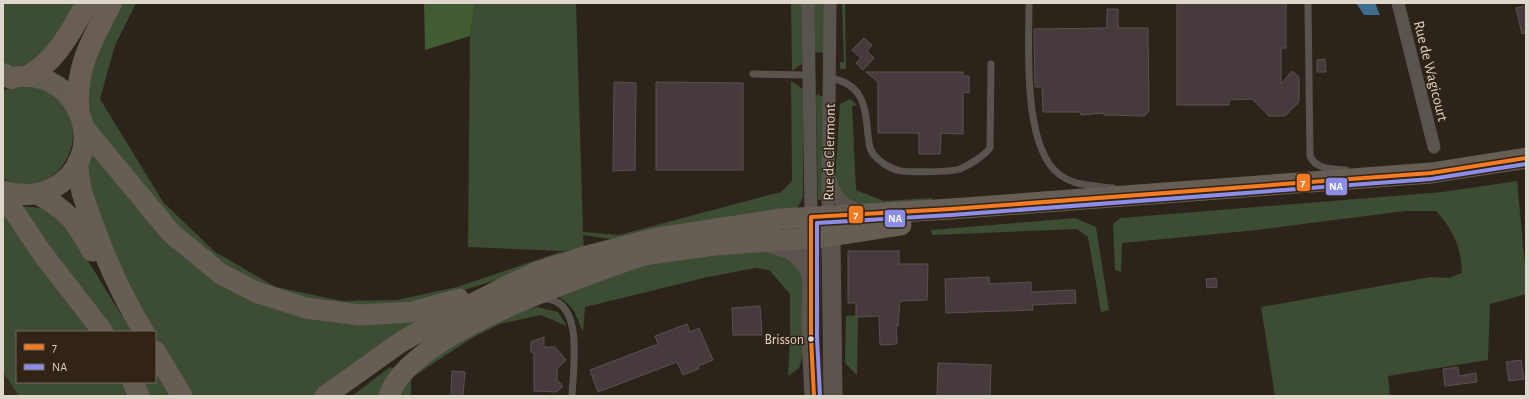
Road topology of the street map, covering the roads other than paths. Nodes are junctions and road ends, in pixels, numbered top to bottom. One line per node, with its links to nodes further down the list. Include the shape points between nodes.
1 (87, 3): 11 (highway, via 42,69)
2 (110, 3): 13 (highway, via 80,69 78,83)
3 (808, 3): 10 (street, Rue de Clermont)
4 (830, 3): 12 (street, Rue de Clermont)
5 (1029, 3): 21 (lane, via 1029,91 1037,134 1050,164 1066,179 1088,186)
6 (1308, 3): 19 (lane, via 1309,150 1312,160 1325,168)
7 (1398, 3): 14 (street, Rue de Wagicourt)
8 (992, 64): 12 (lane, via 990,148 964,167 954,170 901,171 890,168 875,156 870,148 864,107 854,88)
9 (753, 74): 10 (lane)
10 (809, 75): 12 (street); 25 (street, Rue de Clermont)
11 (11, 77): 13 (main road, via 40,78 57,86 67,94)
12 (830, 78): 18 (street, Rue de Clermont)
13 (81, 119): 16 (main road, via 84,143); 28 (main road, via 152,211 186,247 232,281 278,301 350,314 402,314 435,307)
14 (1434, 147)
15 (1526, 158): 19 (main road, via 1466,169)
16 (78, 162): 23 (main road, via 64,181); 30 (main road, via 82,197 110,268)
17 (1526, 170): 25 (main road, via 1361,190 918,223)
18 (830, 171): 24 (street, via 834,190 845,205 855,210); 25 (street, Rue de Clermont)
19 (1412, 174): 21 (main road)
20 (3, 191): 23 (main road, via 19,195)
21 (1164, 193): 24 (main road)
22 (3, 194): 32 (main road, via 42,253)
23 (37, 194): 30 (main road, via 59,206 71,217)
24 (880, 214): 25 (main road)
25 (820, 227): 26 (main road); 28 (main road, via 771,220 651,239 583,256); 29 (main road, Rue de Clermont); 37 (main road, Rue de Clermont)
26 (762, 242): 27 (main road, via 714,245); 29 (main road, via 781,246 796,253 806,265)
27 (644, 255): 31 (main road, via 551,288); 41 (main road, via 558,277 480,309 407,349)
28 (537, 272): 40 (main road, via 412,336)
29 (812, 280): 36 (main road, Rue de Clermont)
30 (128, 305): 33 (main road)
31 (485, 318): 42 (main road, via 437,345 413,363 398,378); 43 (lane, via 535,301 552,299 560,304 569,313 574,336)
32 (102, 331)
33 (143, 331)
34 (156, 353): 39 (main road)
35 (133, 383): 38 (main road)
36 (814, 387): 37 (lane, via 823,380)
37 (833, 392)
38 (139, 396)
39 (182, 396)
40 (325, 396)
41 (339, 396)
42 (389, 396)
43 (572, 396)

